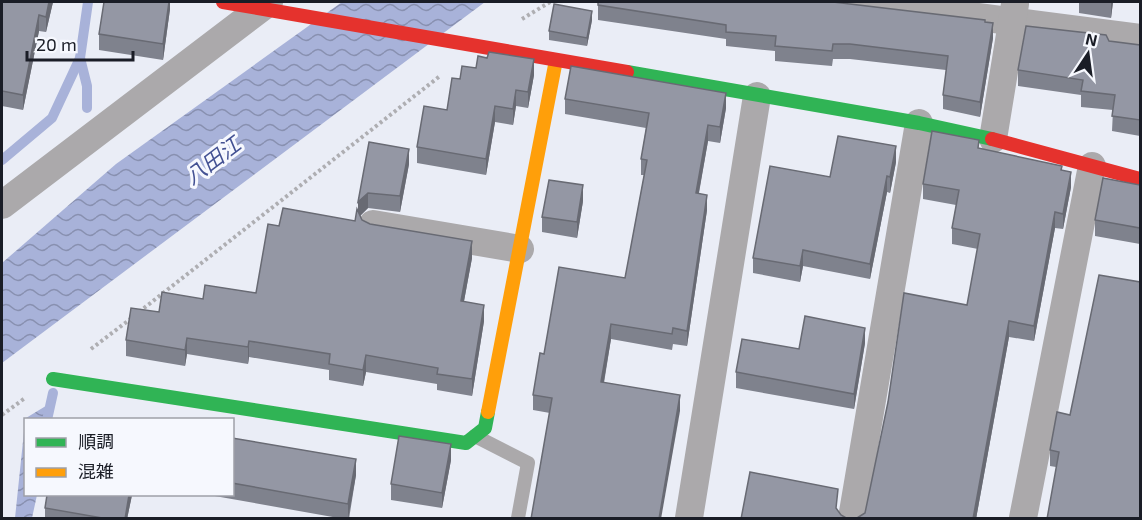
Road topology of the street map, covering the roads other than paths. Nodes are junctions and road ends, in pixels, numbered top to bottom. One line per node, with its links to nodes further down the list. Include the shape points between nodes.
1 (223, 2): 3 (street)
2 (863, 2): 4 (street)
3 (265, 4): 6 (street, via 476,48); 12 (street)
4 (1014, 11): 5 (street); 9 (street)
5 (1140, 38)
6 (556, 60): 7 (street); 14 (street)
7 (757, 96): 8 (street); 18 (street)
8 (919, 123): 9 (street); 19 (street)
9 (993, 139): 10 (street)
10 (1092, 166): 11 (street); 20 (street)
11 (1140, 179)
12 (2, 205)
13 (373, 224): 14 (street)
14 (520, 249): 16 (street, via 485,428)
15 (53, 379): 16 (street, via 466,443)
16 (475, 436): 17 (lane, via 528,464)
17 (519, 519)
18 (689, 519)
19 (852, 519)
20 (1023, 519)

